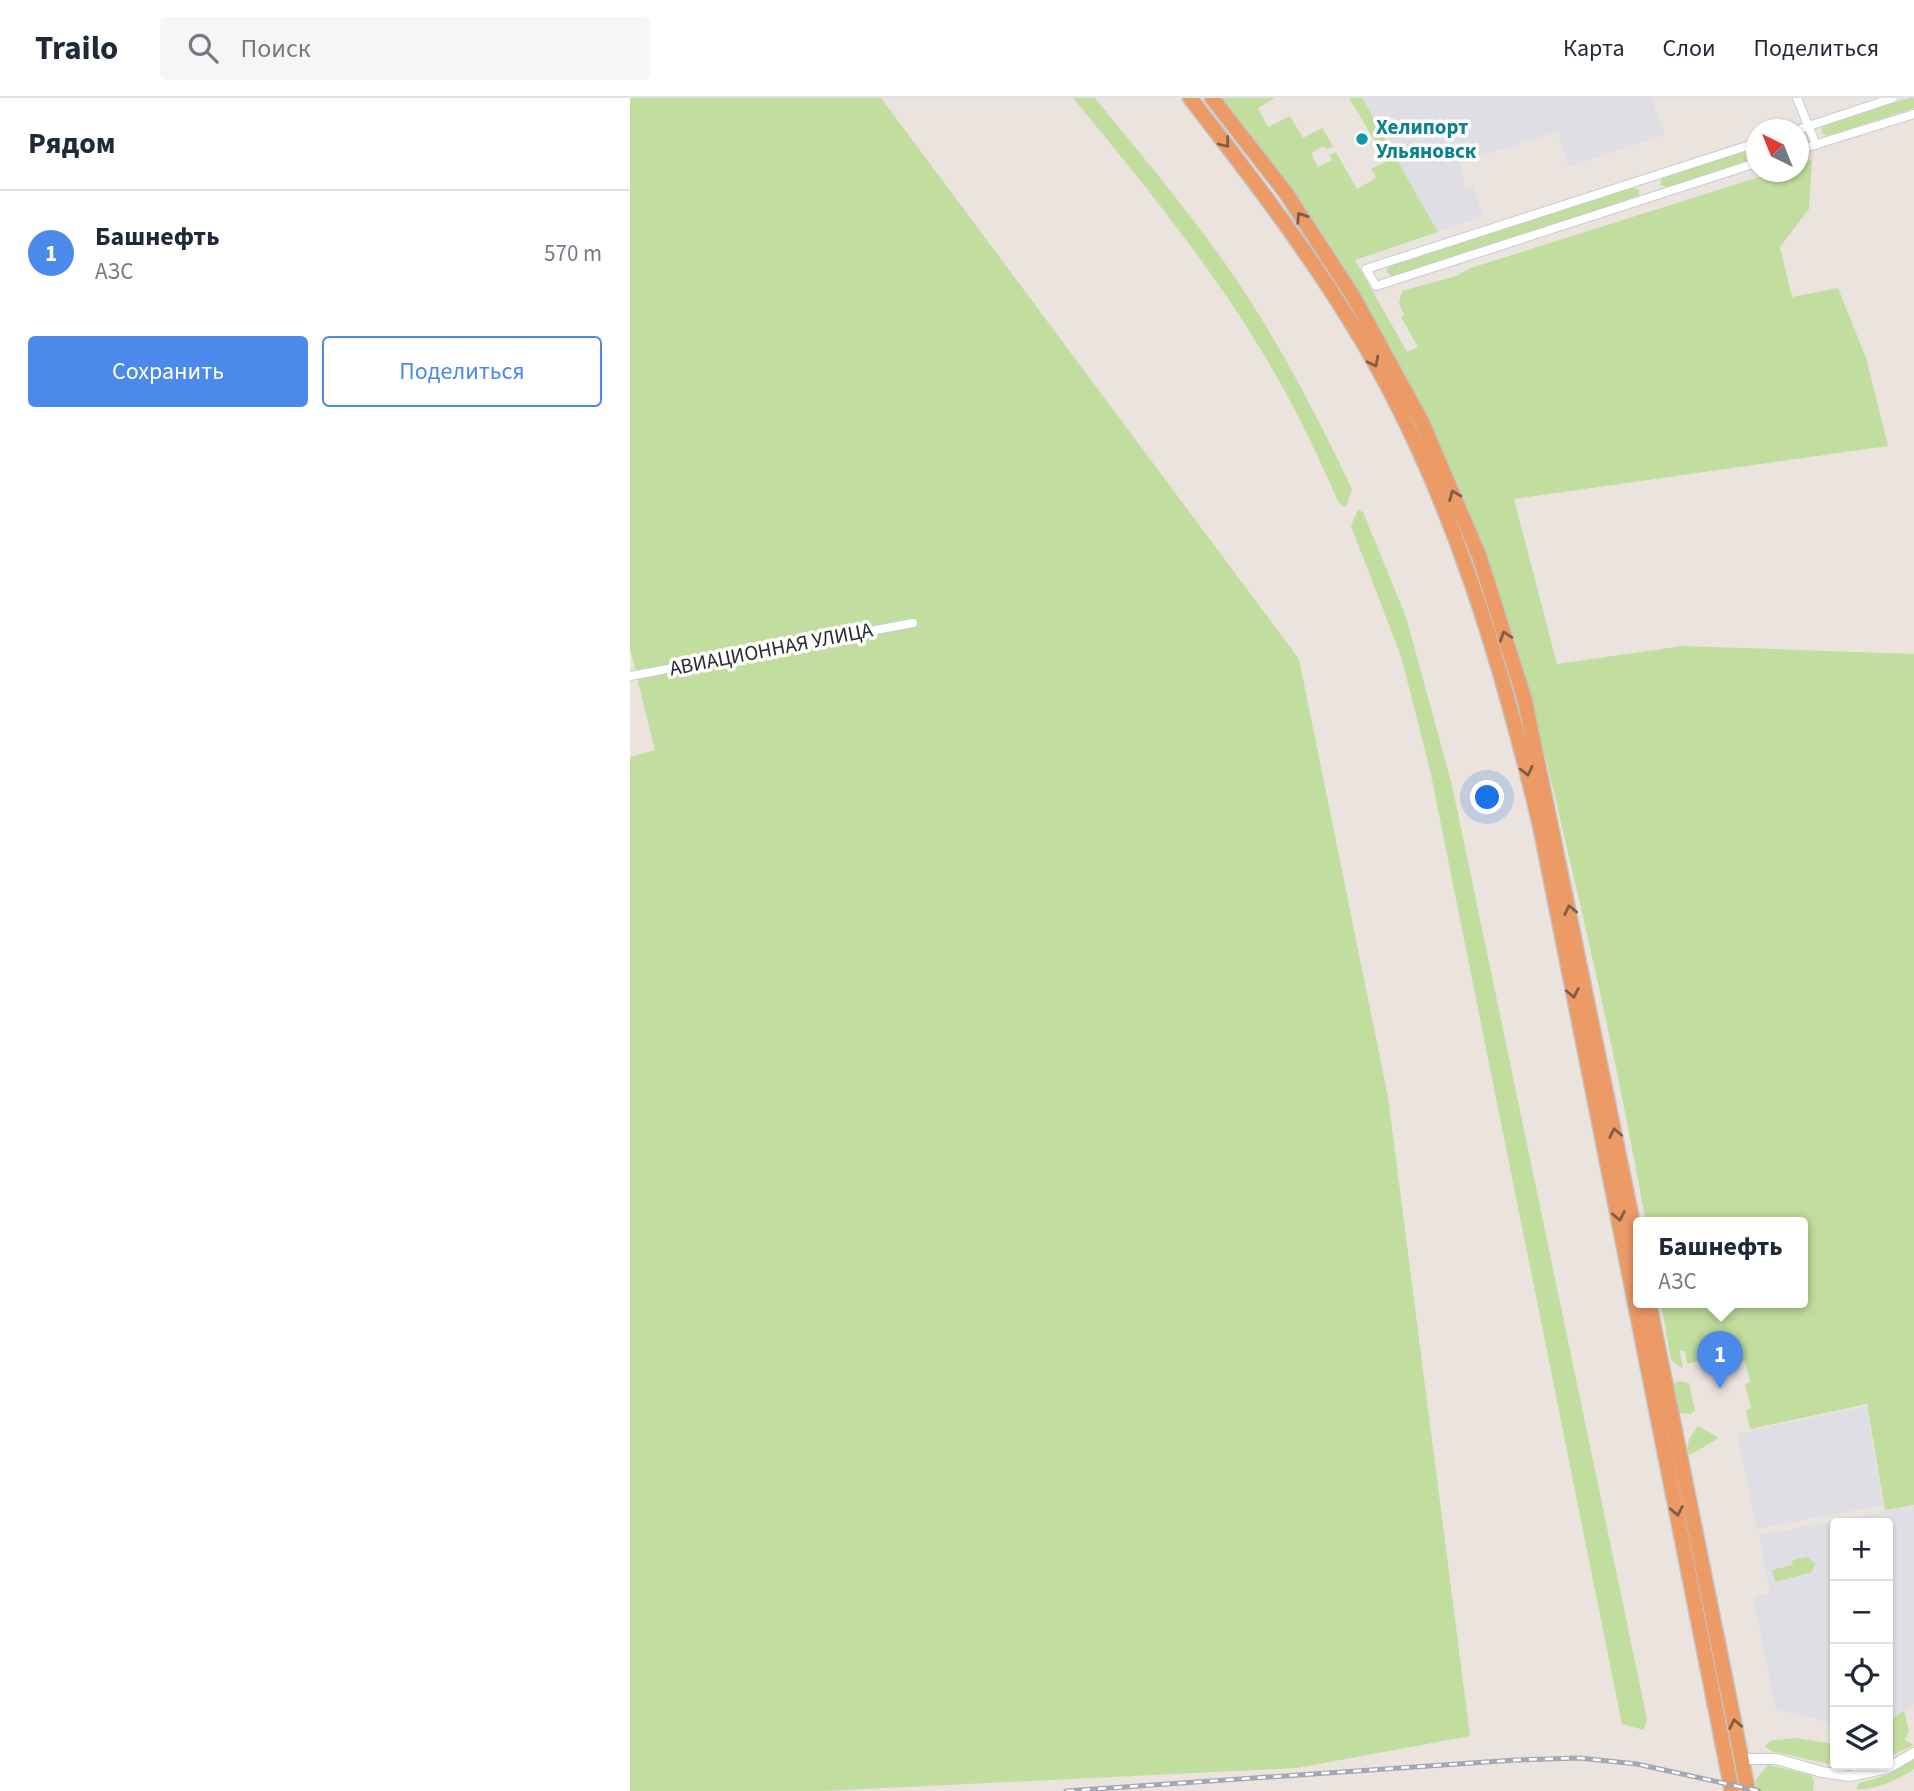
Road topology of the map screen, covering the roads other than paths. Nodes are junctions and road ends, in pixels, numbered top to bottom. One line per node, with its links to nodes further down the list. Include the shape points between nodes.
1 (1191, 98): 16 (highway, one-way to 16, via 1319,272 1369,352 1468,568 1504,679 1541,830)
2 (1212, 98): 15 (highway, one-way to 2, via 1525,701 1480,558 1422,422 1353,296 1286,193)
3 (1797, 98): 6 (street)
4 (1893, 98): 7 (street)
5 (1914, 114): 9 (street)
6 (1805, 119)
7 (1809, 126)
8 (1809, 129): 9 (street)
9 (1815, 145): 11 (street)
10 (1746, 146): 12 (street, via 1366,269 1376,286)
11 (1809, 147)
12 (1746, 166)
13 (913, 623): 14 (street, АВИАЦИОННАЯ УЛИЦА)
14 (630, 676)
15 (1633, 1224)
16 (1633, 1293)
17 (1636, 1308): 21 (highway, one-way to 21)
18 (1650, 1308): 20 (highway, one-way to 18)
19 (1914, 1754): 20 (street, via 1888,1768 1850,1776 1776,1759)
20 (1742, 1759): 22 (highway)
21 (1732, 1791)
22 (1748, 1791)

